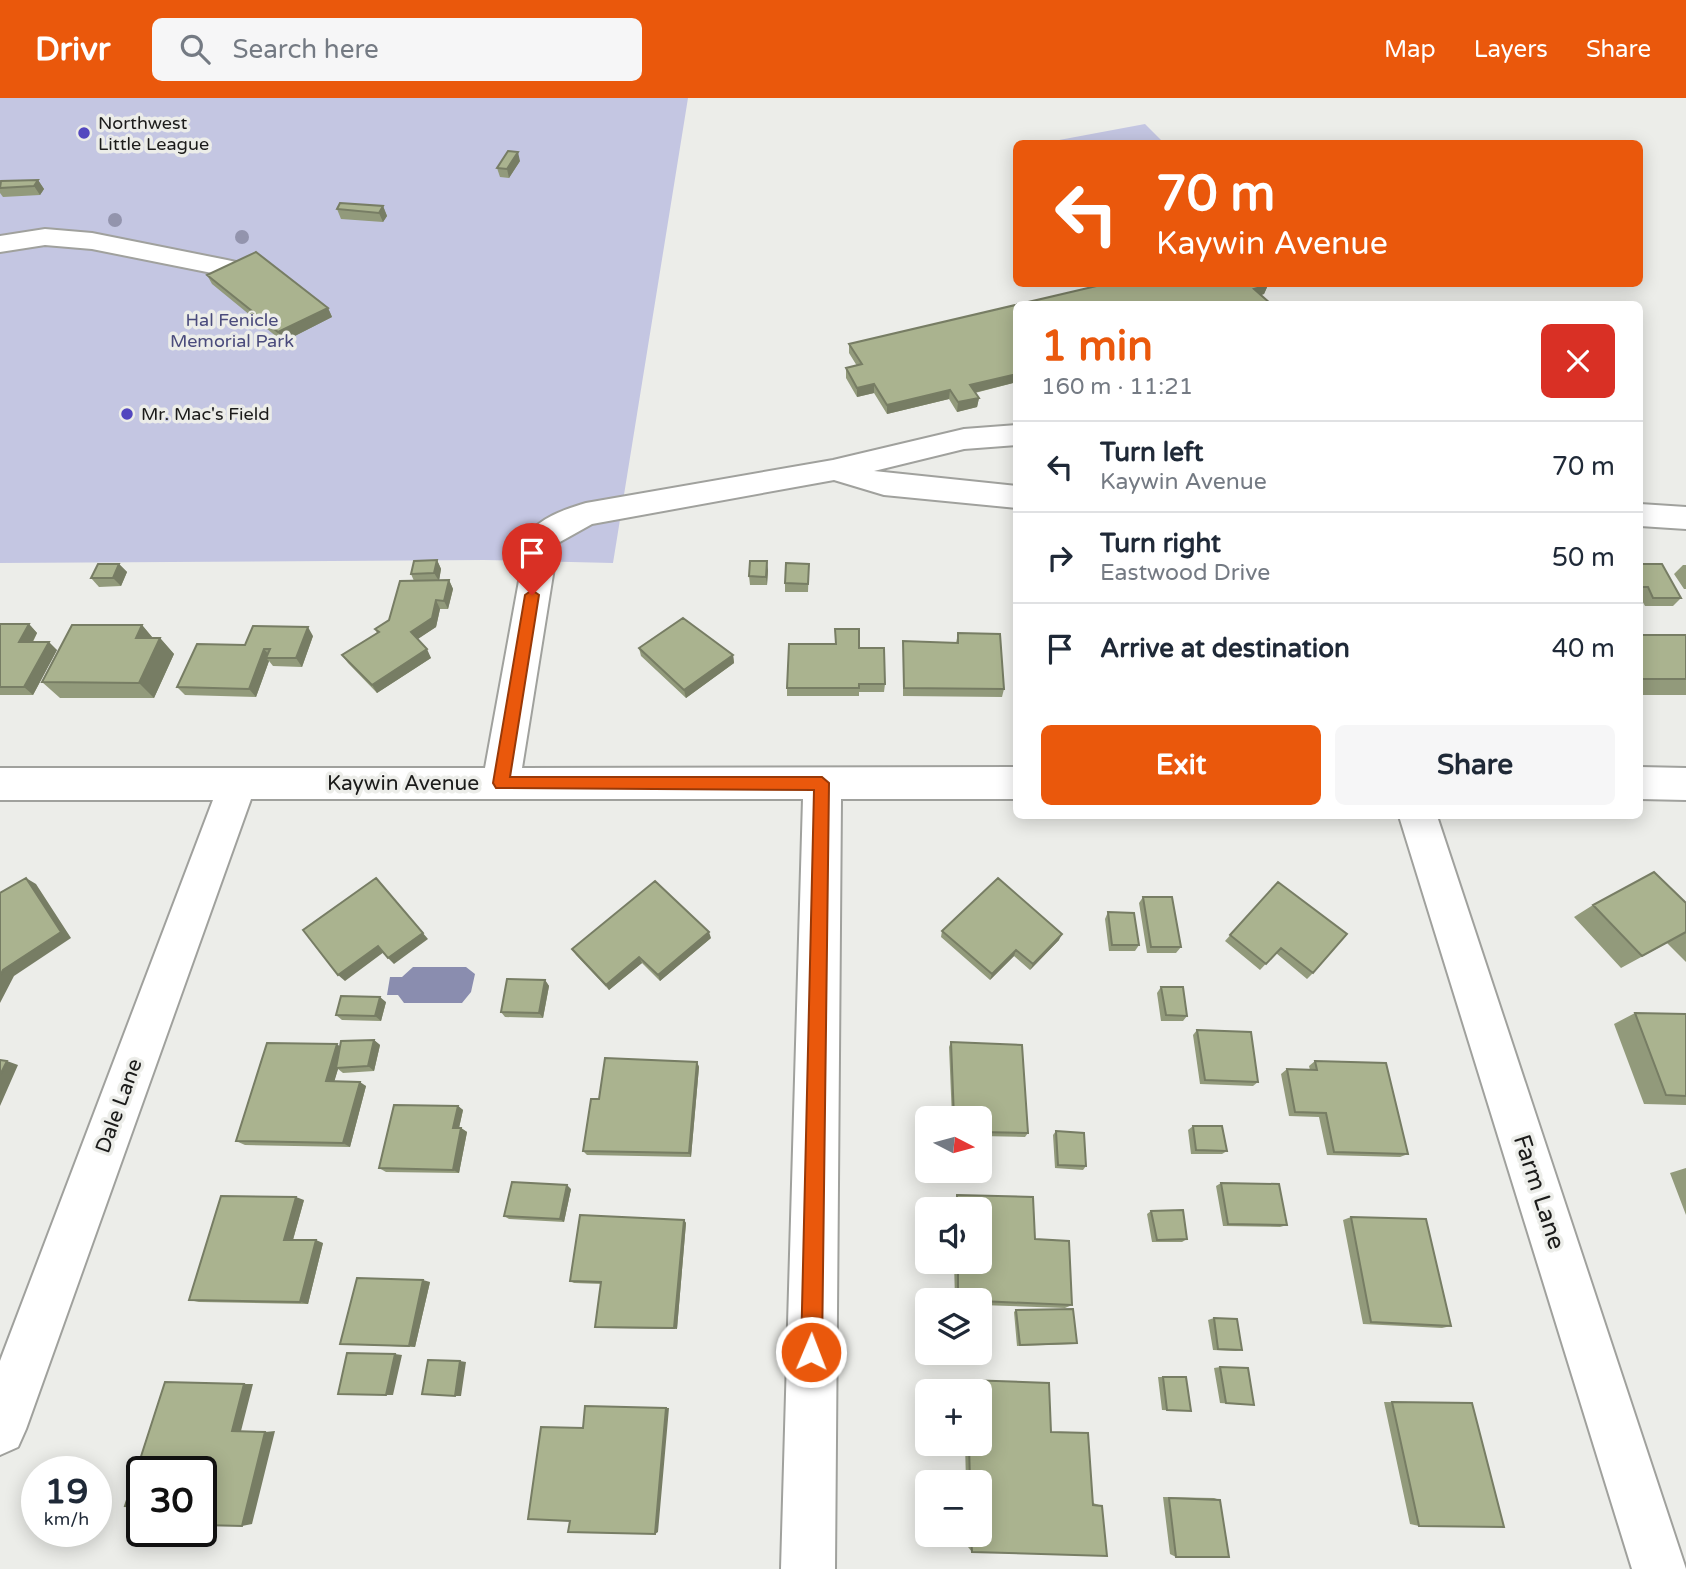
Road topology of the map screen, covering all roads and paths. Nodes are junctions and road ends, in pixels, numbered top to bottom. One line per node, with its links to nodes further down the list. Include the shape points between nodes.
1 (0, 244): 2 (street, via 45,237 92,241)
2 (227, 268)
3 (1013, 435): 4 (street, via 964,439)
4 (833, 470): 5 (street, via 884,484); 9 (street, via 586,514 543,537)
5 (1013, 497)
6 (1643, 515): 7 (street)
7 (1686, 518)
8 (238, 783): 9 (street, Kaywin Avenue); 13 (street, Kaywin Avenue); 16 (street, Dale Lane)
9 (501, 783): 10 (street, Kaywin Avenue)
10 (822, 783): 11 (street, Kaywin Avenue); 17 (street)
11 (1013, 783)
12 (1643, 783): 14 (street)
13 (0, 784)
14 (1686, 784)
15 (1419, 819): 18 (street, Farm Lane)
16 (0, 1429)
17 (808, 1569)
18 (1659, 1569)

